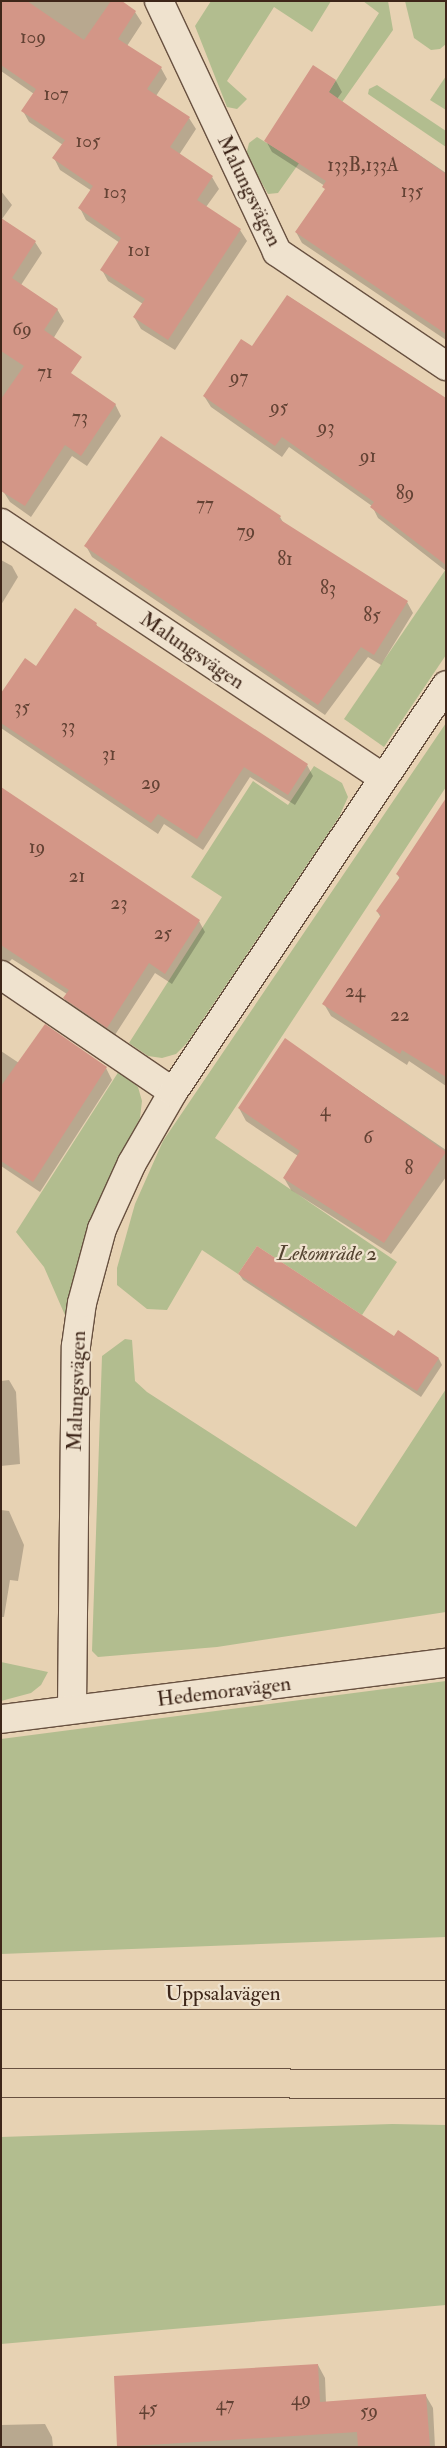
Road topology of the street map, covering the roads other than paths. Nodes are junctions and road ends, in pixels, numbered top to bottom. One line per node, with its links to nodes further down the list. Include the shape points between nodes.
1 (159, 1): 2 (street, Malungsvägen, via 277,252)
2 (446, 366)
3 (1, 523): 5 (street, Malungsvägen)
4 (446, 686): 5 (street, Malungsvägen)
5 (383, 778): 7 (street, Malungsvägen)
6 (1, 975): 7 (street)
7 (173, 1092): 9 (street, Malungsvägen, via 132,1163 102,1229 82,1302 76,1346)
8 (446, 1663): 9 (street, Hedemoravägen)
9 (72, 1709): 10 (street, Hedemoravägen)
10 (1, 1719)
11 (1, 1995): 12 (highway, Uppsalavägen)
12 (446, 1995)
13 (1, 2083): 14 (highway)
14 (446, 2084)

